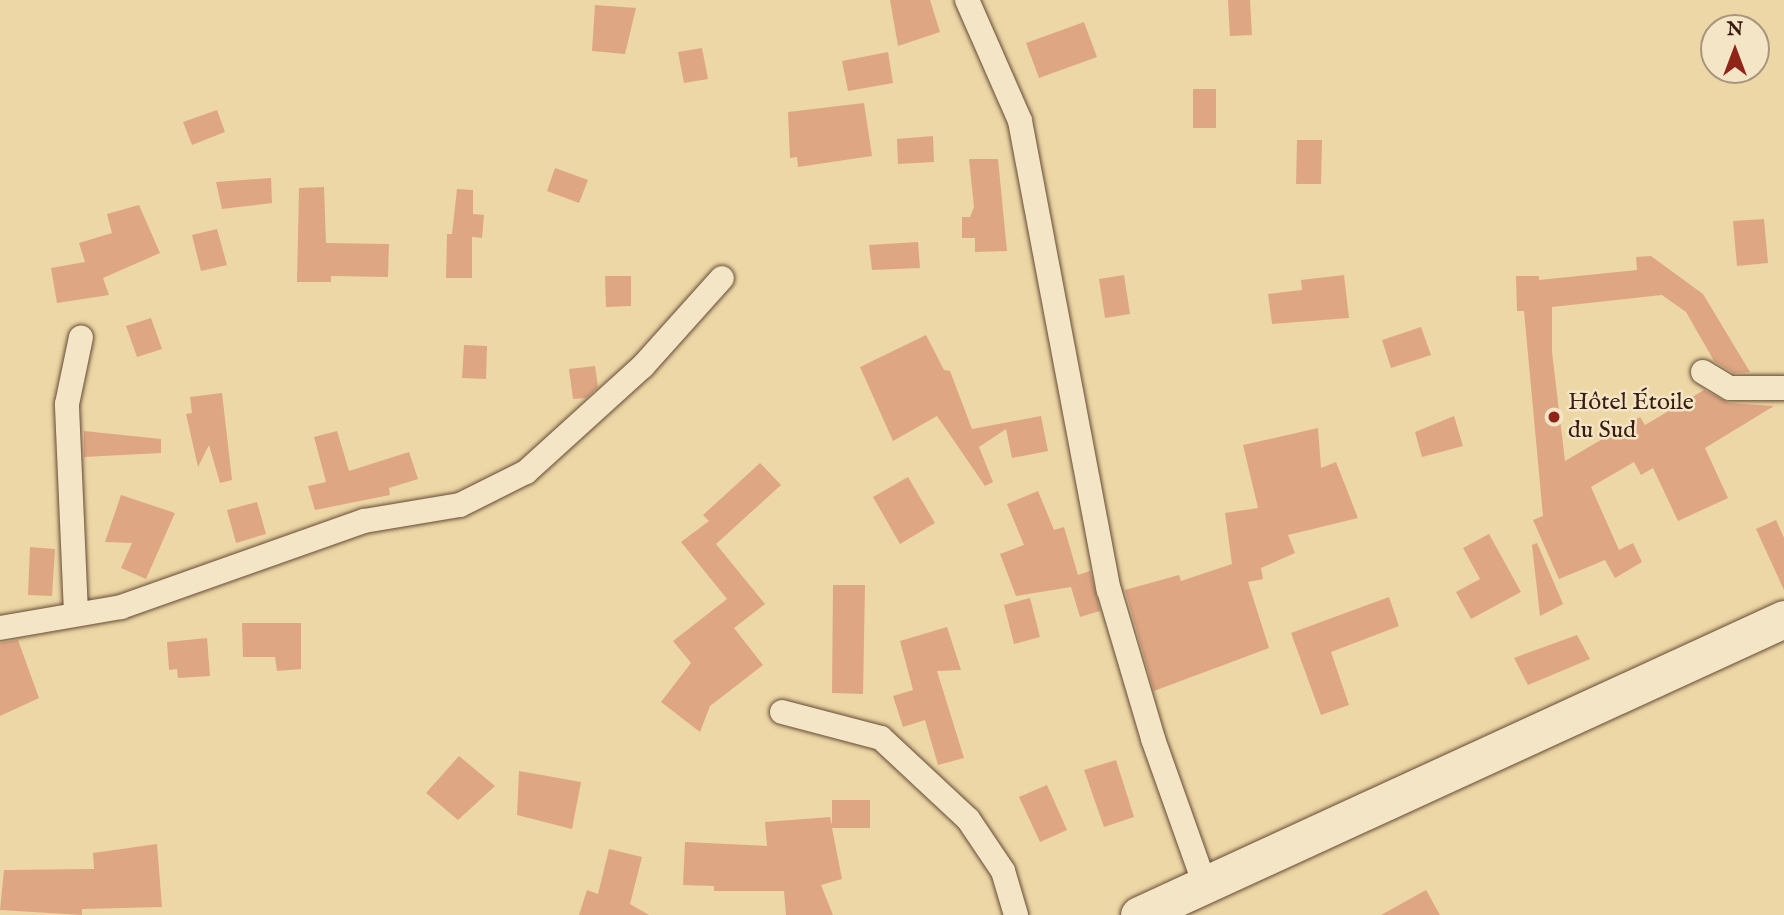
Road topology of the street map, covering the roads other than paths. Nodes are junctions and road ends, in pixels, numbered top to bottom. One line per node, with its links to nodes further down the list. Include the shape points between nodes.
1 (967, 0): 10 (street, via 1020,121 1109,590 1153,739)
2 (722, 278): 6 (street, via 643,366 526,472 460,505 364,521 121,607)
3 (81, 337): 6 (street, via 67,404)
4 (1703, 372): 5 (street, via 1730,388)
5 (1784, 388)
6 (76, 613): 8 (street)
7 (1784, 619): 10 (main road)
8 (0, 628)
9 (782, 712): 11 (street, via 881,738 968,819 1003,871)
10 (1205, 882): 12 (main road)
11 (1016, 915)
12 (1139, 915)

